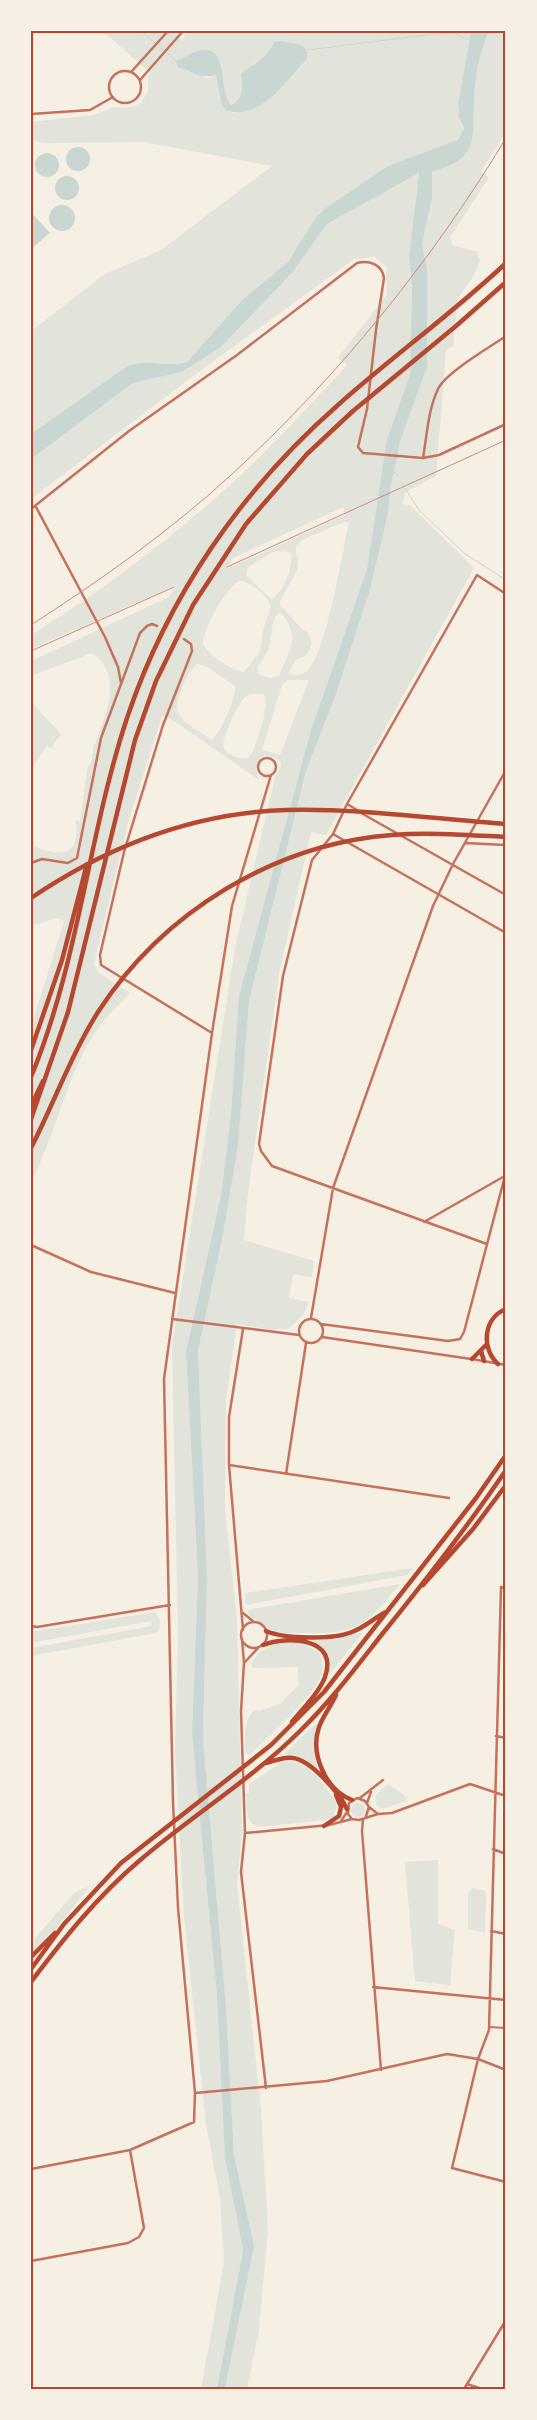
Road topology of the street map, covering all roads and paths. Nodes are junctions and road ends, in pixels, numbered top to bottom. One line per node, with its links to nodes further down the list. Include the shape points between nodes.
1 (168, 31): 3 (street)
2 (183, 31): 4 (street)
3 (132, 71): 4 (street); 5 (street, via 121,71 112,77 109,86)
4 (140, 80): 5 (street, via 142,89 136,100 124,103)
5 (112, 97): 6 (street, via 90,110)
6 (31, 114)
7 (506, 263): 26 (highway, via 311,429 252,492 224,528 185,588 152,654 112,766)
8 (506, 282): 35 (highway, via 307,454 246,524 212,572 170,651 148,703 130,759 83,959)
9 (506, 336): 11 (street, via 438,387)
10 (506, 424): 11 (street, via 439,455)
11 (422, 458): 12 (street, via 366,454 358,447 366,416 384,278 380,268 366,262 351,266 237,354 129,431)
12 (36, 507): 13 (street); 17 (street, via 105,637 118,667)
13 (31, 509)
14 (506, 594): 20 (street, via 477,575)
15 (157, 626): 17 (street, via 147,626 140,633)
16 (184, 639): 33 (street, via 191,644 192,650 162,725 124,852 100,955 101,965)
17 (121, 684): 27 (street, via 101,738 77,858 68,863 42,858)
18 (506, 770): 24 (street)
19 (271, 775): 19 (street, via 275,771 274,762 262,760 259,770 265,776); 33 (street, via 232,906)
20 (347, 804): 22 (street); 28 (street)
21 (506, 824): 31 (highway, via 322,810 218,817 134,842 74,870)
22 (333, 834): 29 (street); 42 (street, via 312,860 283,976 259,1144 272,1166)
23 (506, 837): 39 (highway, via 440,833 392,835 340,843 293,856 242,879 207,901 164,935 114,988 79,1046)
24 (465, 843): 25 (street); 28 (street)
25 (506, 846)
26 (92, 851): 34 (highway, via 62,960); 36 (highway, via 68,965)
27 (31, 863)
28 (453, 864): 29 (street); 30 (street)
29 (437, 894): 32 (street); 42 (street)
30 (506, 894)
31 (31, 898)
32 (506, 933)
33 (212, 1033): 46 (street)
34 (31, 1050)
35 (52, 1062): 37 (highway); 38 (highway)
36 (31, 1077)
37 (31, 1106)
38 (31, 1119)
39 (31, 1148)
40 (506, 1172): 41 (street)
41 (503, 1177): 43 (street); 44 (street)
42 (333, 1188): 43 (street); 48 (street)
43 (424, 1222): 44 (street)
44 (486, 1244): 50 (street, via 460,1339 448,1341)
45 (31, 1245): 46 (street, via 91,1272)
46 (175, 1293): 49 (street)
47 (506, 1309): 55 (highway, via 491,1322)
48 (311, 1318): 50 (street); 52 (street, via 301,1323)
49 (172, 1319): 51 (street); 70 (street, via 164,1379)
50 (321, 1324): 53 (street)
51 (243, 1329): 52 (street); 63 (street, via 229,1416)
52 (299, 1335): 54 (street)
53 (322, 1337): 54 (street, via 315,1342); 58 (street)
54 (306, 1342): 65 (street)
55 (486, 1344): 56 (highway); 57 (highway)
56 (482, 1352): 58 (highway); 59 (highway)
57 (489, 1353): 59 (highway); 60 (highway)
58 (472, 1359): 59 (street)
59 (484, 1361): 60 (street)
60 (498, 1364): 61 (street)
61 (506, 1365)
62 (506, 1455): 72 (highway)
63 (229, 1465): 65 (street); 71 (street)
64 (506, 1470): 69 (highway)
65 (286, 1474): 67 (street)
66 (506, 1485): 69 (highway, via 473,1529)
67 (449, 1498)
68 (506, 1589): 82 (street, via 501,1587)
69 (417, 1591): 80 (highway)
70 (170, 1605): 74 (street); 119 (street, via 174,1829)
71 (242, 1611): 73 (street); 75 (street)
72 (387, 1611): 76 (highway, via 361,1628 337,1636 277,1635); 81 (highway, via 324,1692)
73 (254, 1622): 75 (street); 76 (street)
74 (31, 1626)
75 (243, 1630): 77 (street)
76 (266, 1631): 78 (street, via 267,1638)
77 (242, 1639): 78 (street, via 248,1646); 79 (street)
78 (260, 1646): 79 (street); 81 (highway, via 284,1639 309,1642 325,1658 326,1675 321,1685)
79 (244, 1663): 101 (street, via 241,1711)
80 (338, 1690): 84 (highway); 91 (highway, via 318,1728 318,1758 324,1775)
81 (283, 1734): 104 (highway, via 121,1863)
82 (496, 1736): 83 (street); 88 (street)
83 (506, 1738)
84 (263, 1765): 86 (highway, via 288,1757 296,1758); 109 (highway, via 138,1862 93,1904)
85 (383, 1780): 87 (street)
86 (333, 1789): 93 (highway); 99 (highway, via 341,1810 337,1818)
87 (371, 1790): 90 (street); 92 (street)
88 (494, 1790): 89 (street); 94 (street, via 462,1785 392,1813); 102 (street)
89 (506, 1796)
90 (360, 1798): 91 (street); 92 (street)
91 (352, 1800): 93 (street)
92 (368, 1805): 94 (street); 95 (street)
93 (347, 1810): 96 (street); 98 (street)
94 (378, 1814): 95 (street)
95 (365, 1818): 97 (street); 100 (street)
96 (352, 1819): 97 (street); 98 (street)
97 (356, 1820): 100 (street)
98 (341, 1821): 99 (street)
99 (324, 1826): 101 (street)
100 (362, 1831): 110 (street)
101 (245, 1833): 118 (street, via 241,1872)
102 (493, 1849): 103 (street); 105 (street)
103 (506, 1854)
104 (64, 1924): 107 (highway); 108 (highway)
105 (490, 1930): 106 (street); 111 (street)
106 (506, 1934)
107 (31, 1956)
108 (31, 1969)
109 (31, 1982)
110 (373, 1987): 111 (street); 116 (street)
111 (488, 1998): 112 (street); 113 (street)
112 (506, 2000)
113 (488, 2027): 114 (street); 115 (street)
114 (506, 2028)
115 (478, 2059): 116 (street, via 447,2054); 117 (street); 122 (street, via 452,2168)
116 (381, 2070): 118 (street, via 327,2081)
117 (506, 2070)
118 (266, 2088): 119 (street)
119 (194, 2093): 120 (street, via 194,2122)
120 (130, 2150): 121 (street); 123 (street, via 144,2228 140,2236 128,2243)
121 (31, 2169)
122 (506, 2182)
123 (31, 2261)
124 (506, 2320): 125 (street)
125 (466, 2384): 126 (street); 127 (street)
126 (464, 2389)
127 (482, 2389)

